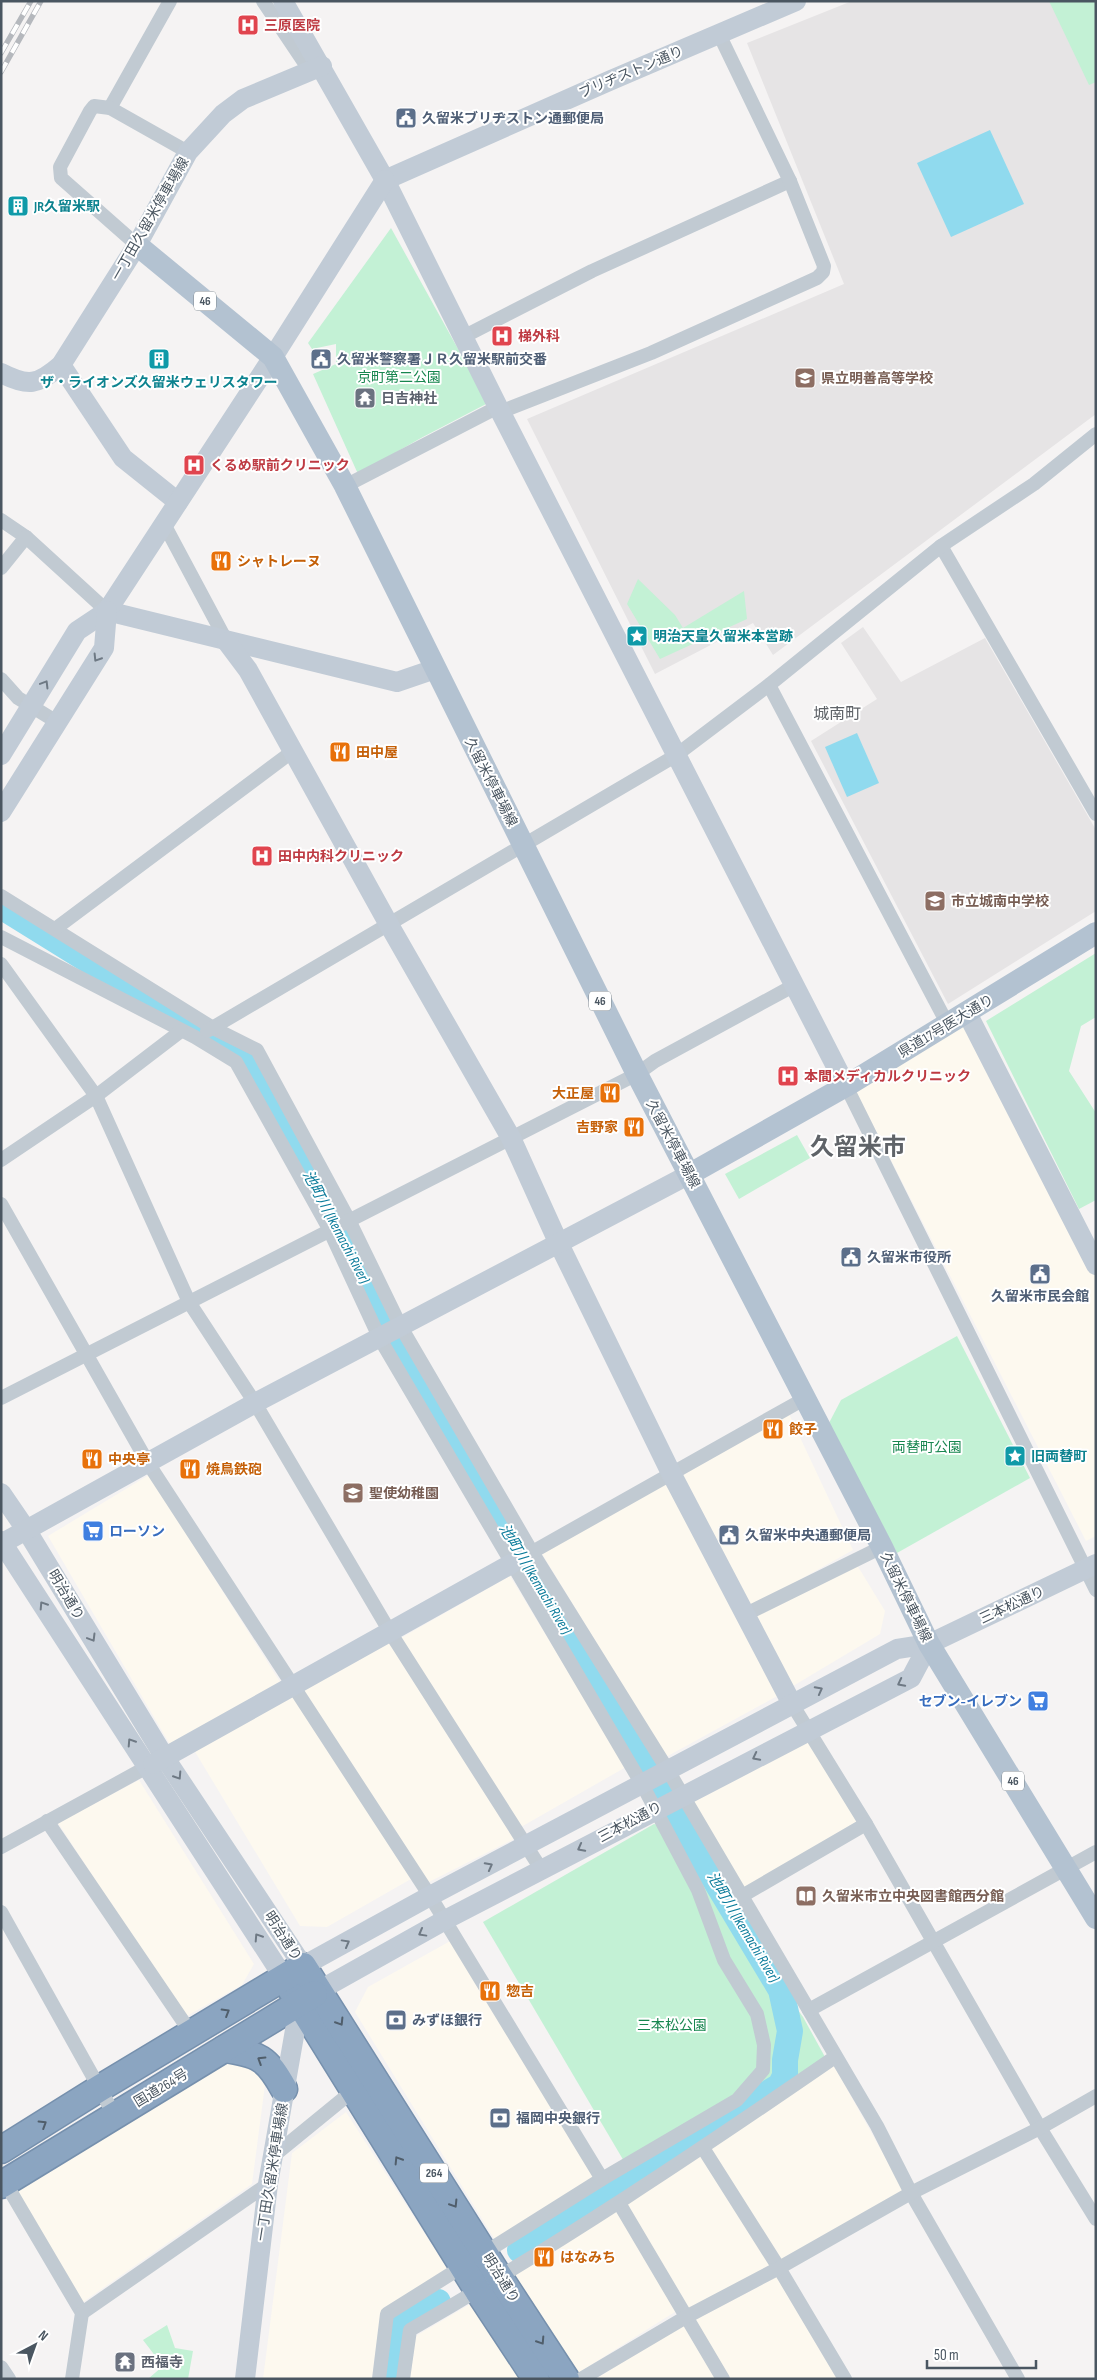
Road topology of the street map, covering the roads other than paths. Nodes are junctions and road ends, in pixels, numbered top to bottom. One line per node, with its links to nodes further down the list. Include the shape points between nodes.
1 (170, 1): 8 (street)
2 (263, 1): 7 (street)
3 (283, 1): 7 (street)
4 (796, 1): 5 (street, ブリヂストン通り)
5 (772, 6): 6 (street, ブリヂストン通り)
6 (719, 34): 10 (street, ブリヂストン通り); 11 (street)
7 (316, 69): 9 (street, 一丁田久留米停車場線, via 243,99 223,114); 10 (street)
8 (110, 108): 9 (street); 12 (street, via 94,106 60,168 62,178)
9 (188, 152): 12 (street, 一丁田久留米停車場線)
10 (385, 180): 13 (street); 14 (street)
11 (790, 181): 13 (street, via 592,271); 17 (street, via 824,266 816,278 651,352)
12 (137, 245): 14 (main road, 46); 15 (street, 一丁田久留米停車場線)
13 (463, 337): 17 (street)
14 (273, 356): 19 (main road, 久留米停車場線 / 46); 20 (street)
15 (61, 365): 16 (street, 一丁田久留米停車場線, via 46,378 20,382); 20 (street, via 123,458)
16 (1, 373)
17 (499, 409): 19 (street); 35 (street)
18 (1096, 434): 24 (street, via 1034,484)
19 (345, 486): 28 (main road, 久留米停車場線 / 46)
20 (178, 502): 22 (street)
21 (1, 520): 23 (street)
22 (164, 524): 26 (street); 27 (street)
23 (26, 537): 25 (street); 26 (street)
24 (941, 546): 29 (street); 37 (street)
25 (1, 568)
26 (107, 611): 27 (street); 31 (street, one-way to 26, via 77,631); 32 (street, one-way to 32, via 104,648)
27 (226, 642): 28 (street, via 397,682); 33 (street, via 248,670)
28 (434, 669): 38 (main road, 久留米停車場線 / 46)
29 (769, 685): 35 (street); 47 (street)
30 (4, 687): 31 (street)
31 (31, 707): 32 (street); 34 (street)
32 (57, 722): 36 (street)
33 (293, 750): 40 (street); 41 (street)
34 (1, 755)
35 (675, 756): 38 (street); 45 (street)
36 (1, 812)
37 (1096, 814)
38 (523, 847): 40 (street); 51 (main road, 久留米停車場線 / 46)
39 (1, 896): 41 (street)
40 (388, 923): 48 (street); 54 (street)
41 (55, 929): 48 (street)
42 (1096, 933): 46 (main road, 県道17号医大通り)
43 (1, 937): 49 (street)
44 (1, 964): 53 (street)
45 (793, 986): 51 (street); 52 (street)
46 (967, 1013): 47 (main road, 県道17号医大通り); 61 (street)
47 (948, 1024): 52 (main road, 県道17号医大通り)
48 (213, 1028): 50 (street); 58 (street, via 257,1050)
49 (181, 1031): 50 (street); 53 (street)
50 (195, 1036): 59 (street, via 236,1062)
51 (637, 1074): 54 (street); 56 (main road, 久留米停車場線 / 46)
52 (846, 1086): 56 (main road, 県道17号医大通り); 77 (street)
53 (96, 1096): 55 (street); 62 (street)
54 (511, 1138): 58 (street); 60 (street)
55 (1, 1160)
56 (690, 1174): 60 (street); 67 (main road, 久留米停車場線 / 46)
57 (1, 1204): 65 (street)
58 (349, 1220): 59 (street); 63 (street)
59 (330, 1231): 62 (street); 64 (street)
60 (559, 1244): 63 (street); 70 (street)
61 (1096, 1265)
62 (188, 1302): 65 (street); 68 (street)
63 (401, 1327): 64 (street); 75 (street)
64 (380, 1339): 68 (street); 76 (street)
65 (86, 1355): 66 (street); 69 (street)
66 (1, 1398)
67 (804, 1400): 70 (street); 74 (main road, 久留米停車場線 / 46)
68 (255, 1403): 69 (street); 80 (street)
69 (148, 1463): 72 (street); 82 (street)
70 (671, 1473): 75 (street); 79 (street)
71 (1, 1493): 72 (street, 明治通り)
72 (27, 1531): 73 (street); 85 (street, 明治通り, one-way to 85)
73 (2, 1542): 86 (street, 明治通り, one-way to 73)
74 (882, 1547): 79 (street); 81 (main road, 久留米停車場線 / 46)
75 (532, 1552): 76 (street); 87 (street)
76 (511, 1564): 80 (street); 88 (street)
77 (1091, 1567): 78 (street); 81 (street, 三本松通り)
78 (1096, 1590)
79 (746, 1614): 83 (street)
80 (390, 1632): 82 (street); 93 (street)
81 (929, 1644): 83 (street, 三本松通り, one-way to 81, via 897,1649); 84 (street, 三本松通り, one-way to 84, via 910,1678); 96 (main road, 久留米停車場線 / 46)
82 (293, 1686): 85 (street); 98 (street)
83 (792, 1704): 84 (street); 87 (street, 三本松通り)
84 (808, 1730): 89 (street, 三本松通り, one-way to 89); 92 (street)
85 (165, 1758): 86 (street); 104 (street, 明治通り, one-way to 104)
86 (147, 1767): 91 (street); 104 (street, 明治通り, one-way to 86)
87 (669, 1772): 88 (street, 三本松通り); 89 (street)
88 (642, 1786): 90 (street); 93 (street, 三本松通り)
89 (682, 1795): 90 (street, 三本松通り); 99 (street)
90 (655, 1809): 97 (street, 三本松通り, one-way to 97); 119 (street, via 698,1890 724,1960 757,2014 764,2045 763,2070 737,2100)
91 (47, 1821): 94 (street); 107 (street)
92 (866, 1824): 99 (street); 103 (street)
93 (525, 1846): 97 (street); 98 (street, 三本松通り, one-way to 93)
94 (1, 1847)
95 (1096, 1852): 96 (street)
96 (1066, 1868): 101 (main road, 久留米停車場線 / 46); 103 (street)
97 (541, 1869): 102 (street, 三本松通り)
98 (430, 1896): 102 (street); 104 (street, 三本松通り, one-way to 98)
99 (742, 1896): 106 (street)
100 (1, 1912): 110 (street)
101 (1096, 1918)
102 (445, 1920): 105 (street, 三本松通り, one-way to 105); 119 (street)
103 (933, 1942): 106 (street); 115 (street)
104 (294, 1972): 105 (highway, 明治通り / 264); 107 (highway, one-way to 104)
105 (310, 1997): 108 (highway, 国道264号); 111 (street, 一丁田久留米停車場線); 112 (highway, 明治通り / 264); 125 (highway, 明治通り / 264, one-way to 125)
106 (809, 2010): 109 (street)
107 (191, 2033): 110 (highway)
108 (224, 2049): 111 (highway, one-way to 108, via 272,2067 256,2056); 114 (highway, 国道264号)
109 (835, 2057): 116 (street); 122 (street, via 877,2126)
110 (100, 2088): 114 (street); 117 (highway, one-way to 110)
111 (284, 2089): 118 (street, 一丁田久留米停車場線)
112 (354, 2090): 118 (street); 125 (highway, 明治通り / 264, one-way to 112)
113 (1096, 2096): 115 (street)
114 (115, 2116): 120 (highway, 国道264号)
115 (1040, 2128): 122 (street); 124 (street)
116 (703, 2148): 123 (street); 126 (street)
117 (1, 2150)
118 (272, 2157): 121 (street, 一丁田久留米停車場線)
119 (602, 2178): 125 (street)
120 (3, 2181): 129 (street)
121 (268, 2184): 129 (street); 134 (street, 一丁田久留米停車場線)
122 (911, 2193): 126 (street); 142 (street)
123 (619, 2203): 127 (street); 130 (street)
124 (1096, 2219)
125 (474, 2259): 127 (highway, 明治通り / 264); 128 (highway, 明治通り / 264); 135 (street, via 387,2314)
126 (779, 2268): 130 (street); 141 (street)
127 (500, 2278): 128 (street); 138 (highway, 明治通り / 264, one-way to 138)
128 (478, 2291): 136 (street, via 410,2330); 137 (highway, 明治通り / 264)
129 (82, 2313): 133 (street)
130 (686, 2317): 139 (street); 140 (street)
131 (1, 2367): 132 (street)
132 (8, 2379)
133 (72, 2379)
134 (245, 2379)
135 (379, 2379)
136 (403, 2379)
137 (536, 2379)
138 (566, 2379)
139 (581, 2379)
140 (723, 2379)
141 (845, 2379)
142 (1018, 2379)

